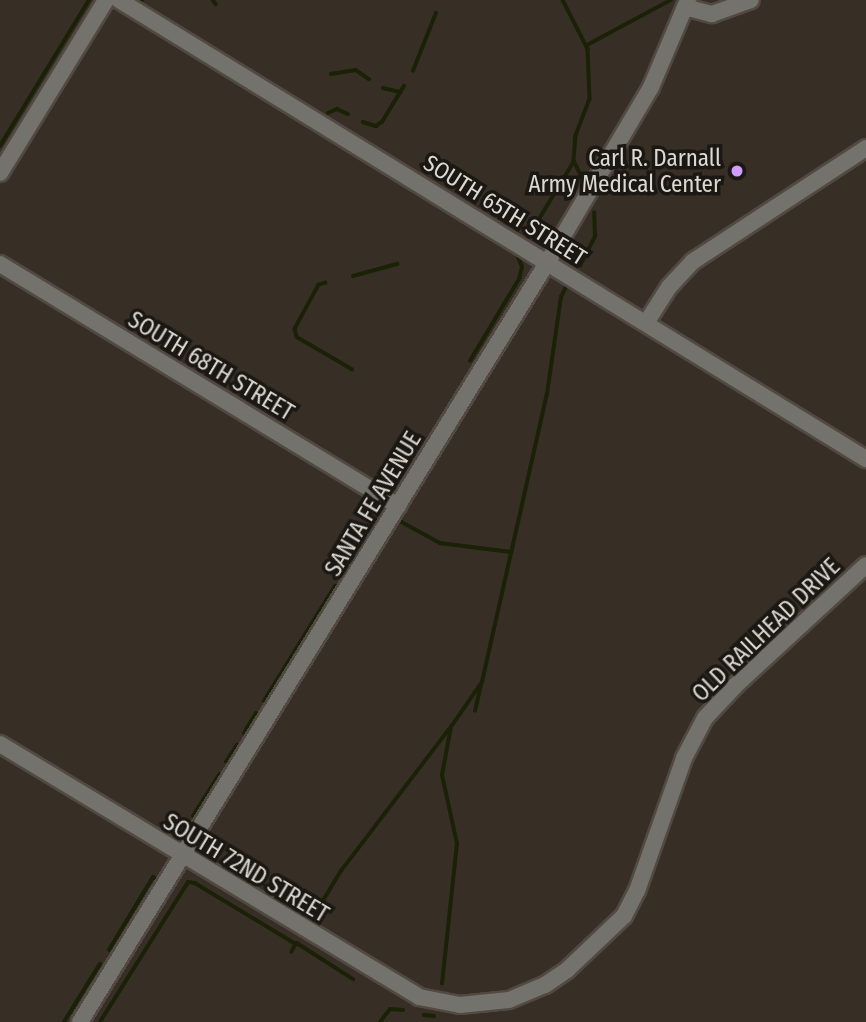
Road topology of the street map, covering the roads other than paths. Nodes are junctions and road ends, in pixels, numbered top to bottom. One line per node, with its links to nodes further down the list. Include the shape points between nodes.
1 (106, 0): 6 (street)
2 (118, 0): 7 (street, SOUTH 65TH STREET)
3 (751, 0): 4 (street, via 712,14)
4 (687, 4): 7 (street, SANTA FE AVENUE, via 651,87)
5 (866, 148): 9 (street, via 692,262)
6 (0, 173)
7 (547, 262): 9 (street, SOUTH 65TH STREET); 11 (street, SANTA FE AVENUE)
8 (0, 264): 11 (street, SOUTH 68TH STREET)
9 (646, 323): 10 (street, SOUTH 65TH STREET)
10 (866, 459)
11 (398, 506): 14 (street, SANTA FE AVENUE)
12 (866, 565): 15 (street, OLD RAILHEAD DRIVE, via 705,718 684,758 624,916 545,985 509,1000)
13 (0, 744): 14 (street, SOUTH 72ND STREET)
14 (183, 857): 15 (street, SOUTH 72ND STREET, via 419,997); 16 (street, SANTA FE AVENUE)
15 (478, 1005)
16 (80, 1022)

